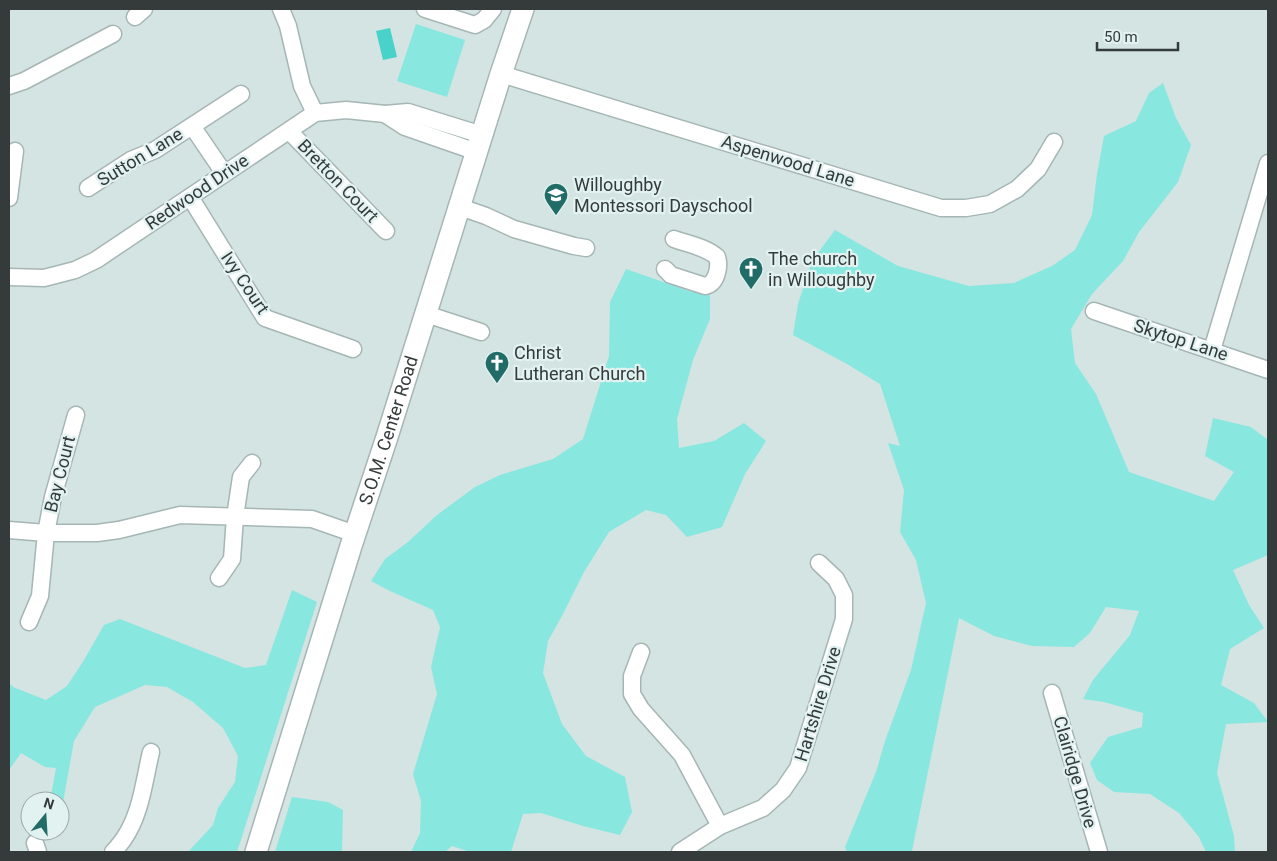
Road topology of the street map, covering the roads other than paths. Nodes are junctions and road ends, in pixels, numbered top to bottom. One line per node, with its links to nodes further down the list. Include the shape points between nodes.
1 (281, 9): 9 (street, via 302,86)
2 (425, 9): 3 (street, via 475,26)
3 (493, 9)
4 (523, 9): 6 (main road, S.O.M. Center Road)
5 (113, 34): 7 (street)
6 (501, 74): 12 (street, Aspenwood Lane, via 941,208 990,204 1017,189 1038,168); 13 (main road, S.O.M. Center Road)
7 (9, 86)
8 (241, 94): 10 (street, Sutton Lane)
9 (315, 113): 11 (street, Redwood Drive); 13 (street, Redwood Drive, via 346,110 385,114 408,112)
10 (192, 126): 16 (street, Sutton Lane); 17 (street, Sutton Lane)
11 (289, 131): 16 (street, Redwood Drive); 21 (street, Bretton Court)
12 (1054, 142)
13 (480, 143): 20 (main road, S.O.M. Center Road)
14 (15, 151): 19 (street)
15 (1268, 162): 30 (street)
16 (224, 173): 18 (street, Redwood Drive)
17 (88, 188)
18 (190, 197): 25 (street, Redwood Drive, via 96,260 75,270 44,278); 29 (street, Ivy Court, via 265,318)
19 (9, 198)
20 (460, 207): 23 (street, via 514,230); 27 (main road, S.O.M. Center Road)
21 (386, 231)
22 (674, 239): 24 (street, via 704,248 717,257 718,267 713,282 706,286 671,275)
23 (586, 248)
24 (665, 269)
25 (9, 277)
26 (1094, 311): 30 (street, Skytop Lane)
27 (426, 314): 28 (street); 37 (main road, S.O.M. Center Road)
28 (481, 332)
29 (353, 349)
30 (1212, 350): 31 (street, Skytop Lane)
31 (1268, 370)
32 (76, 415): 36 (street, Bay Court, via 52,497)
33 (252, 463): 34 (street, via 241,477)
34 (236, 517): 36 (street, via 180,515 97,533); 37 (street, via 312,520); 39 (street, via 232,559)
35 (9, 530): 36 (street)
36 (46, 533): 40 (street, Bay Court, via 40,596)
37 (355, 534): 46 (main road, S.O.M. Center Road)
38 (818, 563): 44 (street, Hartshire Drive, via 836,579 844,594 844,620 798,768 783,790 763,808)
39 (219, 578)
40 (28, 622)
41 (641, 652): 44 (street, via 632,676 632,694 641,709 682,755)
42 (1052, 693): 48 (street, Clairidge Drive)
43 (151, 752): 45 (street, via 134,820)
44 (720, 826): 47 (street, Hartshire Drive)
45 (113, 852)
46 (256, 852)
47 (680, 852)
48 (1099, 852)

